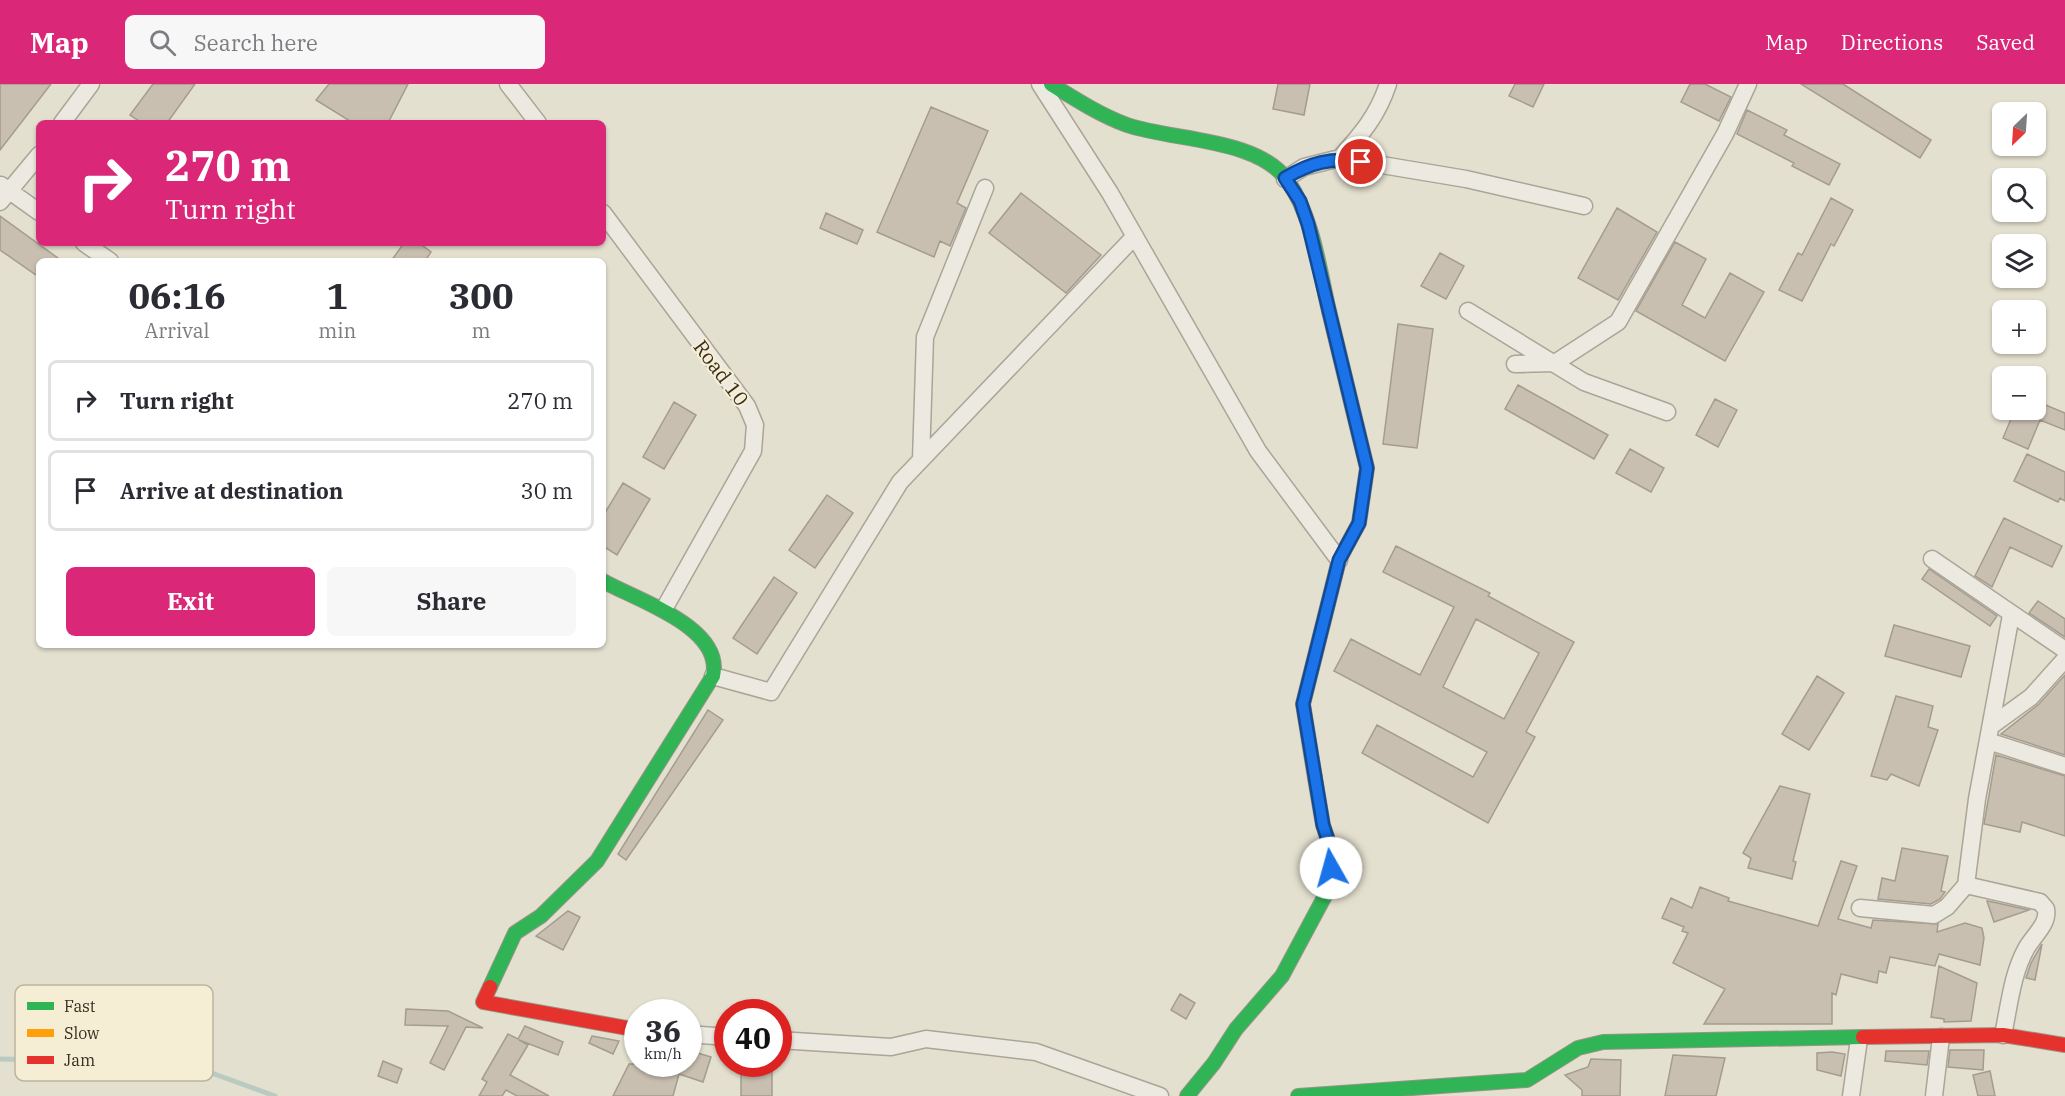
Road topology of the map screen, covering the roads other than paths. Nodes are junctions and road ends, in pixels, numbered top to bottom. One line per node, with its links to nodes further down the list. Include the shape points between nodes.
1 (91, 84): 7 (street)
2 (508, 84): 8 (street)
3 (1040, 84): 17 (street)
4 (1051, 84): 11 (street, via 1093,110 1130,125 1267,161)
5 (1388, 84): 10 (street, via 1370,125)
6 (1748, 84): 21 (street, via 1725,134 1624,315)
7 (64, 120)
8 (536, 120)
9 (36, 158): 13 (street)
10 (1340, 158): 11 (street, via 1304,166); 14 (street, via 1466,179)
11 (1285, 178): 26 (street, via 1300,201 1308,224 1367,468 1359,523)
12 (985, 188): 24 (street, via 925,337)
13 (3, 192): 15 (street)
14 (1584, 206)
15 (36, 210)
16 (606, 217): 28 (street, Road 10, via 747,406 755,425 753,451)
17 (1135, 236): 24 (street); 26 (street, via 1258,450)
18 (88, 246): 19 (street)
19 (106, 258)
20 (1468, 311): 21 (street)
21 (1555, 363): 22 (street); 23 (street, via 1595,387)
22 (1515, 364)
23 (1667, 412)
24 (921, 460): 32 (street, via 900,482 771,692)
25 (1932, 559): 29 (street)
26 (1339, 560): 45 (street, via 1303,704 1323,825 1331,849 1327,892 1282,976 1236,1029)
27 (606, 583): 28 (street)
28 (664, 609): 32 (street, via 709,646 716,663)
29 (2011, 615): 30 (street); 33 (street)
30 (2065, 650)
31 (2065, 659): 33 (street, via 2031,697)
32 (713, 676): 37 (street, via 597,861 541,916 515,933 483,1002)
33 (1989, 734): 34 (street); 35 (street)
34 (2065, 766)
35 (1966, 885): 36 (street, via 1947,907 1934,915); 38 (street, via 2040,902 2046,909 2047,918 2018,969)
36 (1860, 908)
37 (624, 1027)
38 (2003, 1035): 39 (street); 42 (street)
39 (1941, 1037): 40 (street); 48 (street)
40 (1859, 1039): 43 (street, via 1596,1043 1569,1051 1527,1080); 47 (street)
41 (792, 1041): 44 (street, via 891,1047 926,1039 1036,1052)
42 (2065, 1045)
43 (1400, 1093): 46 (street)
44 (1160, 1096)
45 (1187, 1096)
46 (1298, 1096)
47 (1851, 1096)
48 (1934, 1096)

